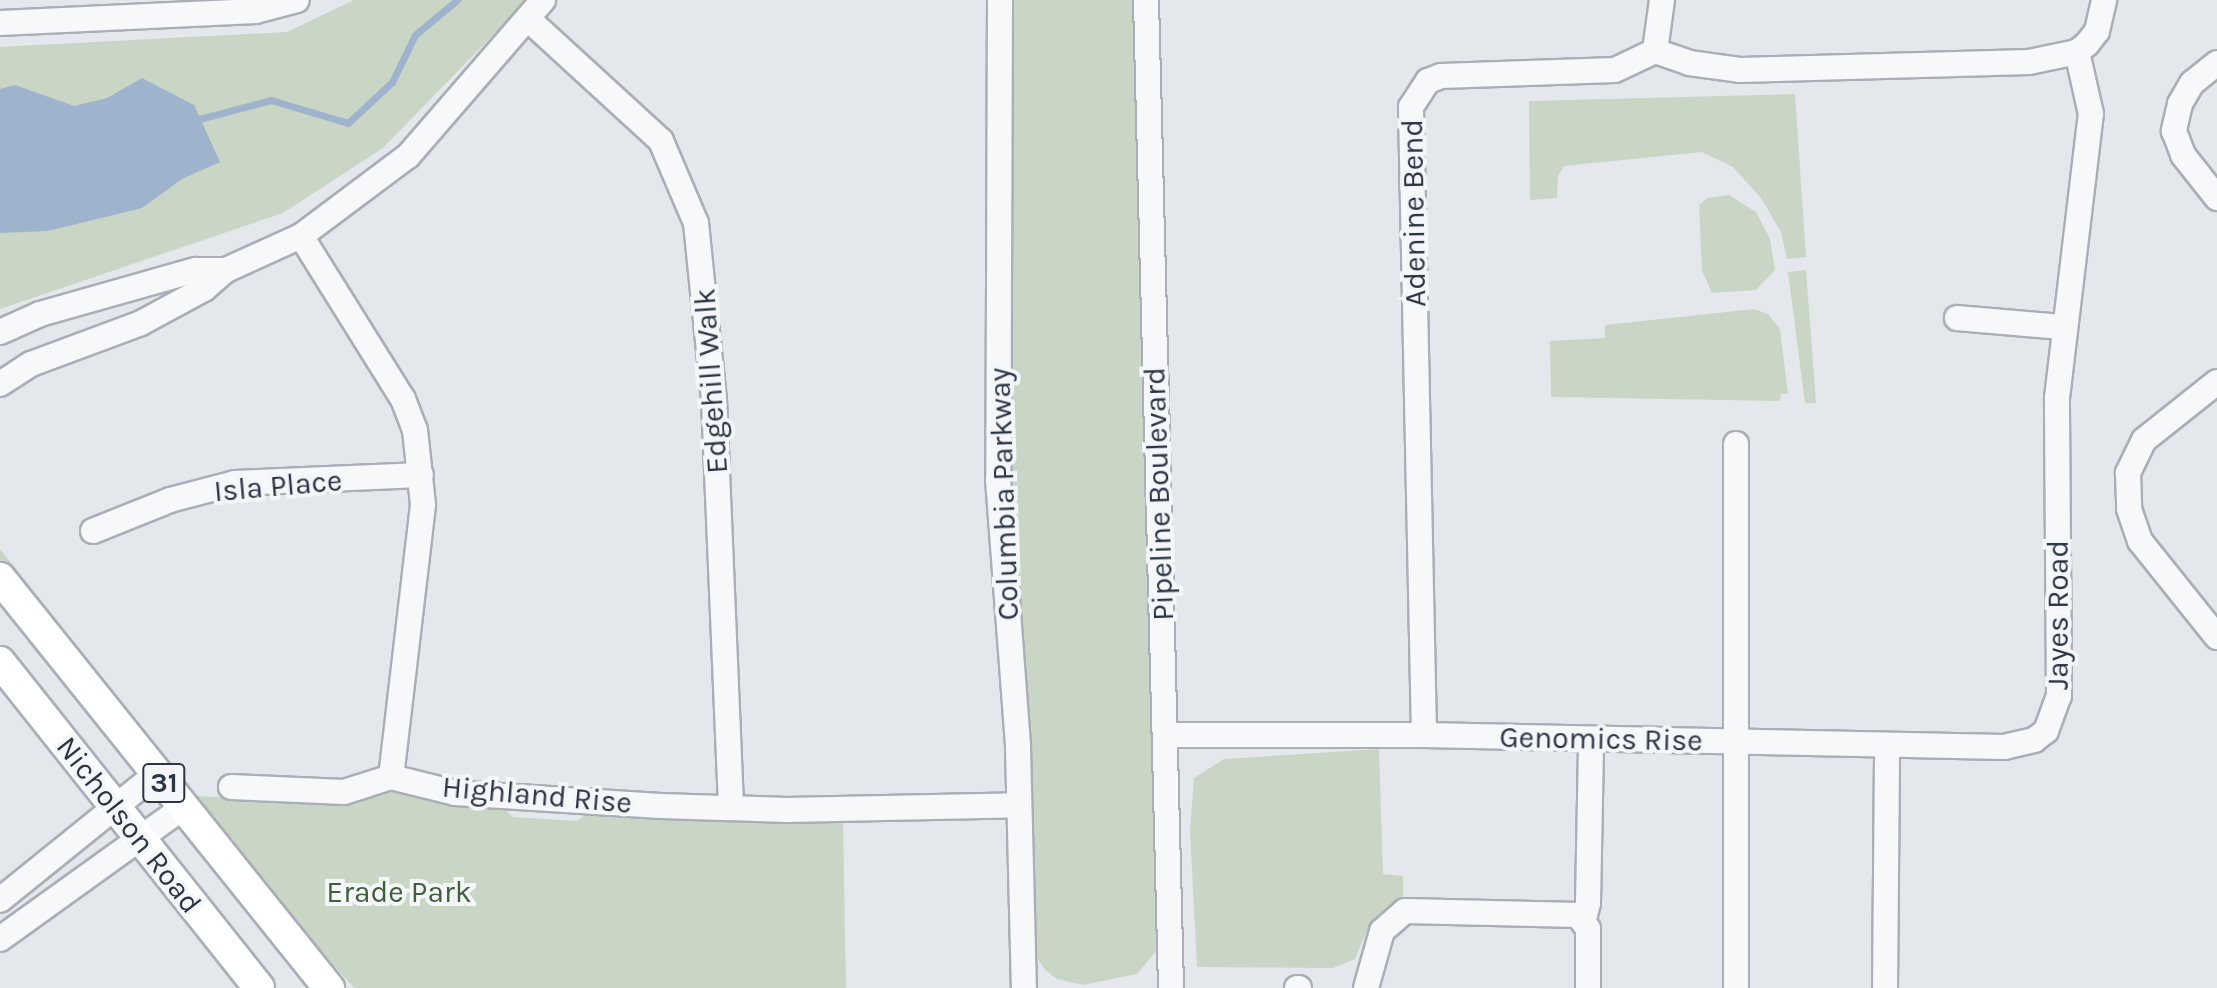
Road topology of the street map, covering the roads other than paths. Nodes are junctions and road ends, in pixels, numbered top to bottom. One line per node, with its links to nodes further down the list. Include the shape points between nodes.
1 (297, 0): 7 (street, via 256,11)
2 (543, 0): 8 (street)
3 (1000, 0): 35 (street, Columbia Parkway, via 998,479)
4 (1146, 0): 27 (street, Pipeline Boulevard)
5 (1662, 0): 10 (street)
6 (2104, 0): 11 (street, via 2097,31)
7 (100, 9): 9 (street)
8 (528, 19): 14 (street, via 408,156); 38 (street, Edgehill Walk, via 661,141 696,223 709,309)
9 (0, 23)
10 (1655, 51): 11 (street, via 1740,70 2029,62); 28 (street, Adenine Bend, via 1615,70 1441,76 1428,81 1411,107)
11 (2077, 52): 17 (street, Jayes Road, via 2091,114)
12 (2217, 63): 13 (street, via 2192,83 2174,131 2183,155)
13 (2217, 198)
14 (301, 236): 15 (street); 22 (street, via 403,399 415,430)
15 (226, 270): 18 (street, via 196,270 40,314); 20 (street, via 204,289 141,323 31,364)
16 (1957, 318): 17 (street)
17 (2062, 327): 31 (street, Jayes Road, via 2057,398 2057,708 2046,731 2021,745)
18 (0, 332)
19 (2217, 382): 25 (street, via 2144,440 2128,473 2129,509 2140,541)
20 (0, 384)
21 (1736, 444): 30 (street, Genomics Rise)
22 (421, 475): 23 (street, Isla Place, via 235,483 170,500); 33 (street, via 420,543)
23 (93, 531)
24 (0, 578): 32 (main road, Nicholson Road / 31)
25 (2217, 637)
26 (0, 662): 36 (main road, Nicholson Road / 31)
27 (1166, 735): 28 (street, Genomics Rise); 46 (street, Pipeline Boulevard)
28 (1424, 735): 29 (street, Genomics Rise)
29 (1591, 740): 30 (street, Genomics Rise); 41 (street)
30 (1738, 742): 31 (street, Jayes Road); 49 (street)
31 (1887, 745): 50 (street)
32 (156, 774): 36 (street); 37 (main road, Nicholson Road / 31)
33 (391, 777): 34 (street, via 344,792); 38 (street, Highland Rise, via 455,793)
34 (231, 787)
35 (1019, 805): 38 (street, Highland Rise); 45 (street, Columbia Parkway)
36 (114, 806): 39 (main road, Nicholson Road / 31); 40 (street)
37 (182, 808): 39 (street); 44 (main road, Nicholson Road / 31)
38 (731, 808)
39 (139, 838): 42 (street); 43 (main road, Nicholson Road / 31)
40 (0, 900)
41 (1584, 919): 47 (street, via 1570,912 1405,911 1382,931); 48 (street)
42 (0, 939)
43 (259, 988)
44 (329, 988)
45 (1024, 988)
46 (1171, 988)
47 (1366, 988)
48 (1588, 988)
49 (1736, 988)
50 (1885, 988)

